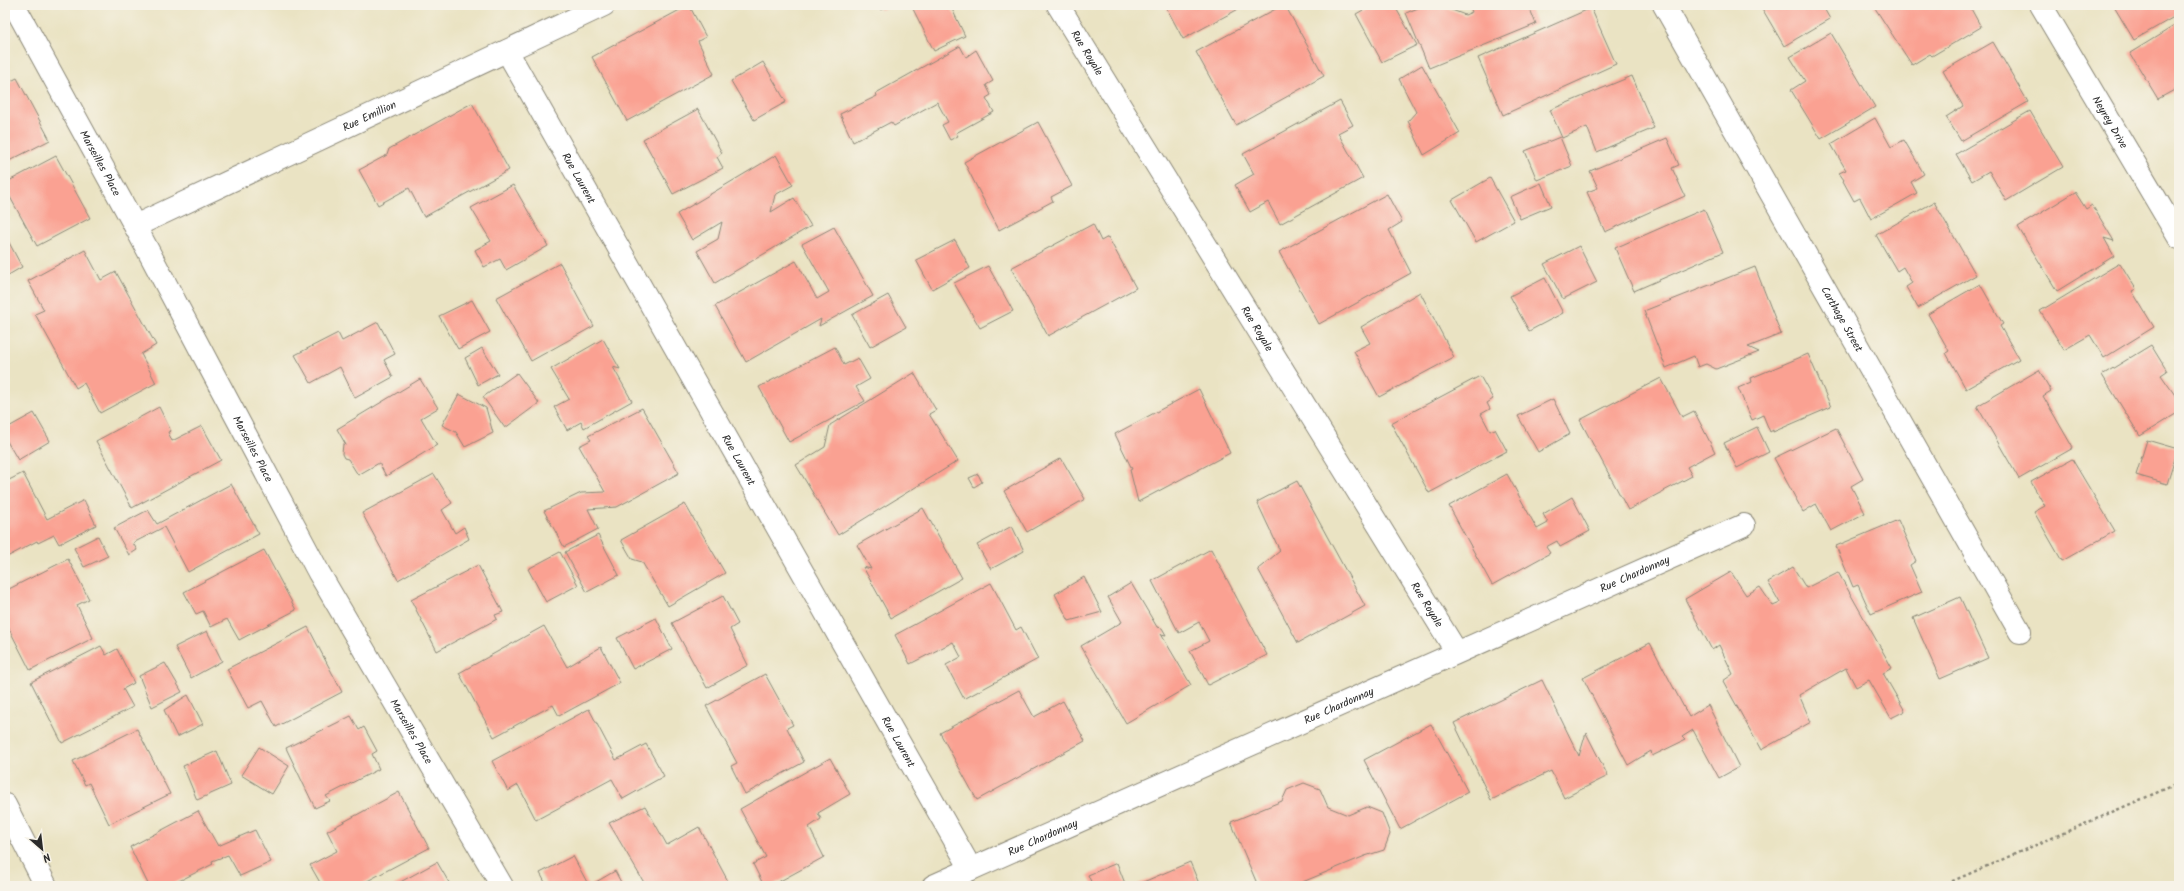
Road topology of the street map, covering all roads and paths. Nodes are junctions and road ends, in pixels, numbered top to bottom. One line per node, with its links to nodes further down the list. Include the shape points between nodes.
1 (14, 5): 7 (street, Marseilles Place)
2 (604, 5): 6 (street, Rue Emillion)
3 (1058, 5): 11 (street, Rue Royale)
4 (1664, 5): 10 (street, Carthage Street)
5 (2041, 5): 8 (street, Neyrey Drive)
6 (507, 51): 7 (street, Rue Emillion); 14 (street, Rue Laurent)
7 (135, 226): 16 (street, Marseilles Place, via 319,573)
8 (2179, 238)
9 (1744, 524): 11 (street, Rue Chardonnay)
10 (2020, 632)
11 (1456, 651): 14 (street, Rue Chardonnay)
12 (2179, 783): 18 (path)
13 (5, 805): 15 (street)
14 (971, 869): 17 (street, Rue Chardonnay)
15 (46, 886)
16 (502, 886)
17 (933, 886)
18 (1941, 886)

